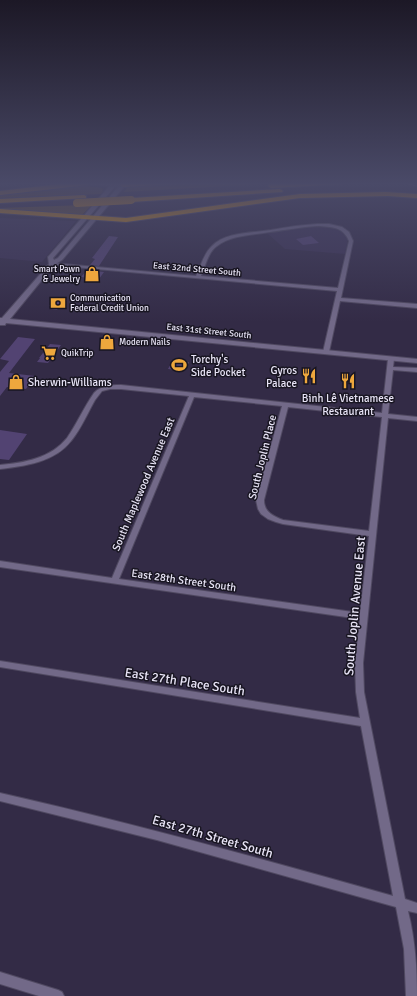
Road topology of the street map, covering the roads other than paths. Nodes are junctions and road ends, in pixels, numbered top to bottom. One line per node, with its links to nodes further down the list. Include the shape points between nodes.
1 (76, 228): 5 (main road, via 50,258)
2 (86, 228): 5 (main road, via 60,259)
3 (287, 228): 6 (street, via 238,236 223,241 212,248)
4 (336, 228): 7 (street, via 348,232 351,236)
5 (52, 264): 6 (street, East 32nd Street South); 10 (main road)
6 (198, 277): 7 (street, East 32nd Street South)
7 (340, 290): 8 (street)
8 (338, 299): 9 (street); 11 (street)
9 (417, 306)
10 (1, 322): 11 (main road, East 31st Street South)
11 (326, 352): 13 (main road, East 31st Street South)
12 (417, 361): 13 (main road, East 31st Street South)
13 (391, 363): 14 (street, East 31st Street South); 17 (street, South Joplin Avenue East)
14 (417, 370)
15 (192, 395): 16 (street); 19 (street, via 121,387 104,388 97,393 64,445 52,454 26,463); 22 (street, South Maplewood Avenue East)
16 (285, 405): 17 (street); 20 (street, South Joplin Place, via 260,500 264,513 283,522)
17 (385, 416): 18 (street); 20 (street, South Joplin Avenue East)
18 (417, 419)
19 (0, 467)
20 (373, 534): 23 (street, South Joplin Avenue East)
21 (0, 564): 22 (street, East 28th Street South)
22 (114, 581): 23 (street, East 28th Street South)
23 (364, 617): 25 (street, South Joplin Avenue East, via 359,663)
24 (0, 664): 25 (street, East 27th Place South)
25 (365, 723): 27 (street, South Joplin Avenue East)
26 (0, 797): 27 (street, East 27th Street South, via 109,822)
27 (400, 903): 28 (street, East 27th Street South); 31 (street, South Joplin Avenue East, via 407,929 412,967)
28 (417, 908)
29 (0, 978): 30 (street)
30 (58, 996)
31 (412, 996)

